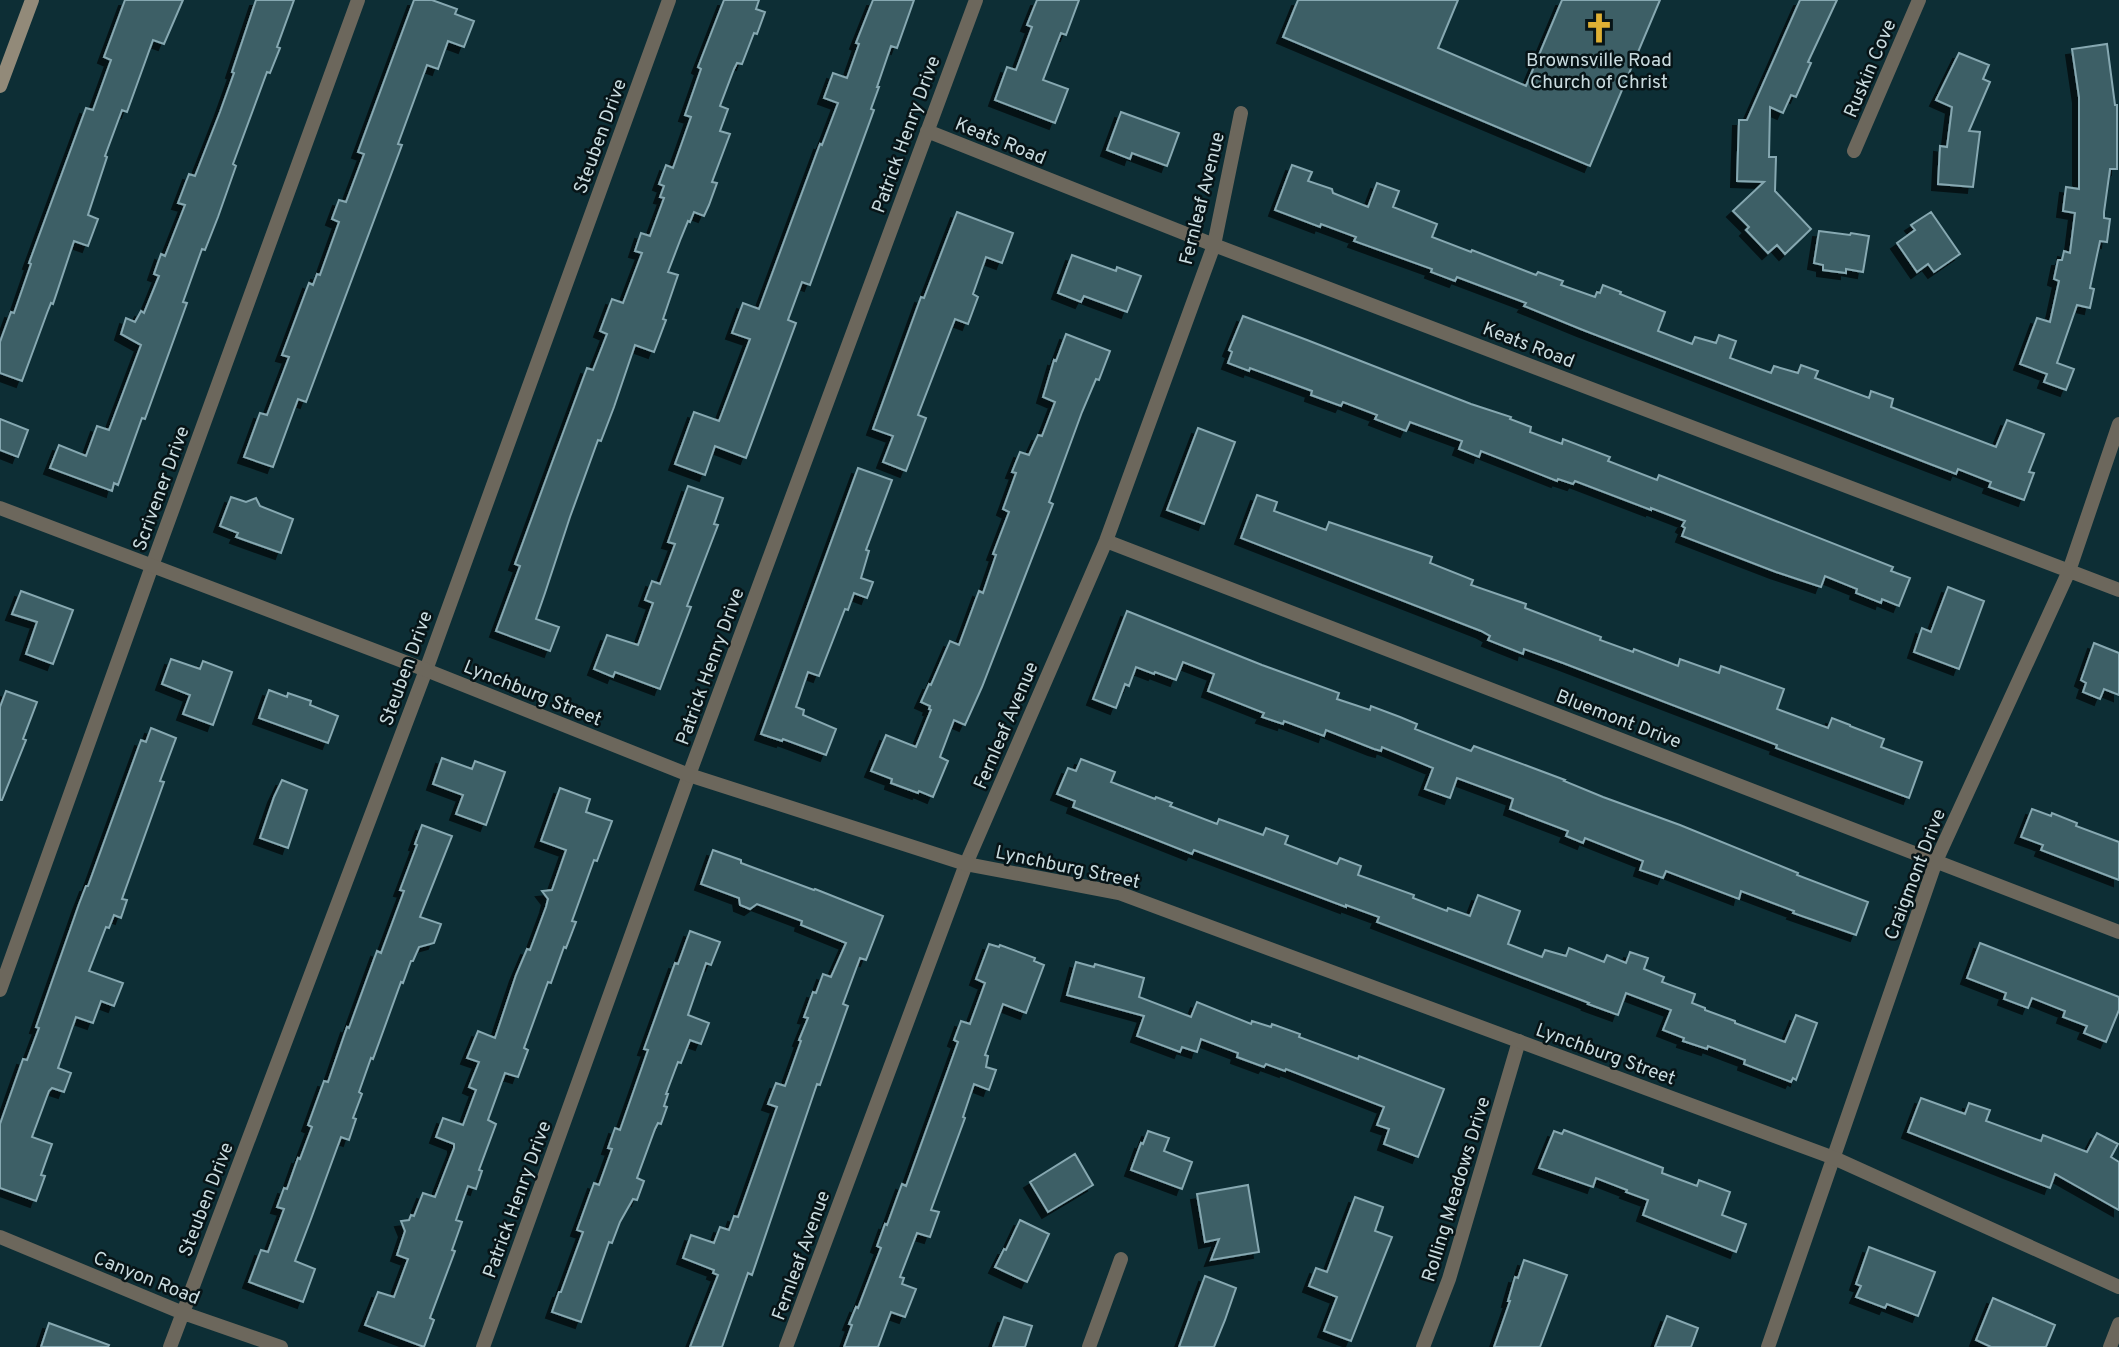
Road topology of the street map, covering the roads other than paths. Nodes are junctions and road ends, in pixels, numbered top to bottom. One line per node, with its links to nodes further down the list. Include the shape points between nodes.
1 (32, 0): 6 (main road)
2 (359, 0): 14 (street, Scrivener Drive)
3 (669, 0): 17 (street, Steuben Drive)
4 (976, 0): 8 (street, Patrick Henry Drive)
5 (1919, 0): 9 (street, Ruskin Cove)
6 (0, 86)
7 (1241, 113): 10 (street, Fernleaf Avenue)
8 (927, 131): 10 (street, Keats Road); 18 (street, Patrick Henry Drive)
9 (1854, 151)
10 (1214, 245): 13 (street, Fernleaf Avenue); 15 (street, Keats Road)
11 (2119, 424): 15 (street, Craigmont Drive)
12 (0, 508): 14 (street, Lynchburg Street)
13 (1106, 541): 19 (street, Bluemont Drive); 20 (street, Fernleaf Avenue)
14 (152, 566): 17 (street, Lynchburg Street); 22 (street, Scrivener Drive)
15 (2069, 571): 16 (street, Keats Road); 19 (street, Craigmont Drive)
16 (2119, 590)
17 (426, 670): 18 (street, Lynchburg Street); 28 (street, Steuben Drive)
18 (689, 775): 20 (street, Lynchburg Street); 32 (street, Patrick Henry Drive)
19 (1936, 861): 21 (street, Bluemont Drive); 24 (street, Craigmont Drive)
20 (966, 864): 23 (street, Lynchburg Street, via 1119,892); 33 (street, Fernleaf Avenue)
21 (2119, 932)
22 (0, 990)
23 (1519, 1041): 24 (street, Lynchburg Street); 35 (street, Rolling Meadows Drive, via 1449,1279)
24 (1834, 1158): 27 (street, Lynchburg Street); 36 (street, Craigmont Drive)
25 (0, 1237): 28 (street, Canyon Road)
26 (1121, 1259): 34 (street)
27 (2119, 1287)
28 (183, 1313): 30 (street, Steuben Drive); 31 (street, Canyon Road)
29 (2119, 1324): 37 (street)
30 (170, 1347)
31 (281, 1347)
32 (483, 1347)
33 (786, 1347)
34 (1088, 1347)
35 (1423, 1347)
36 (1768, 1347)
37 (2110, 1347)

